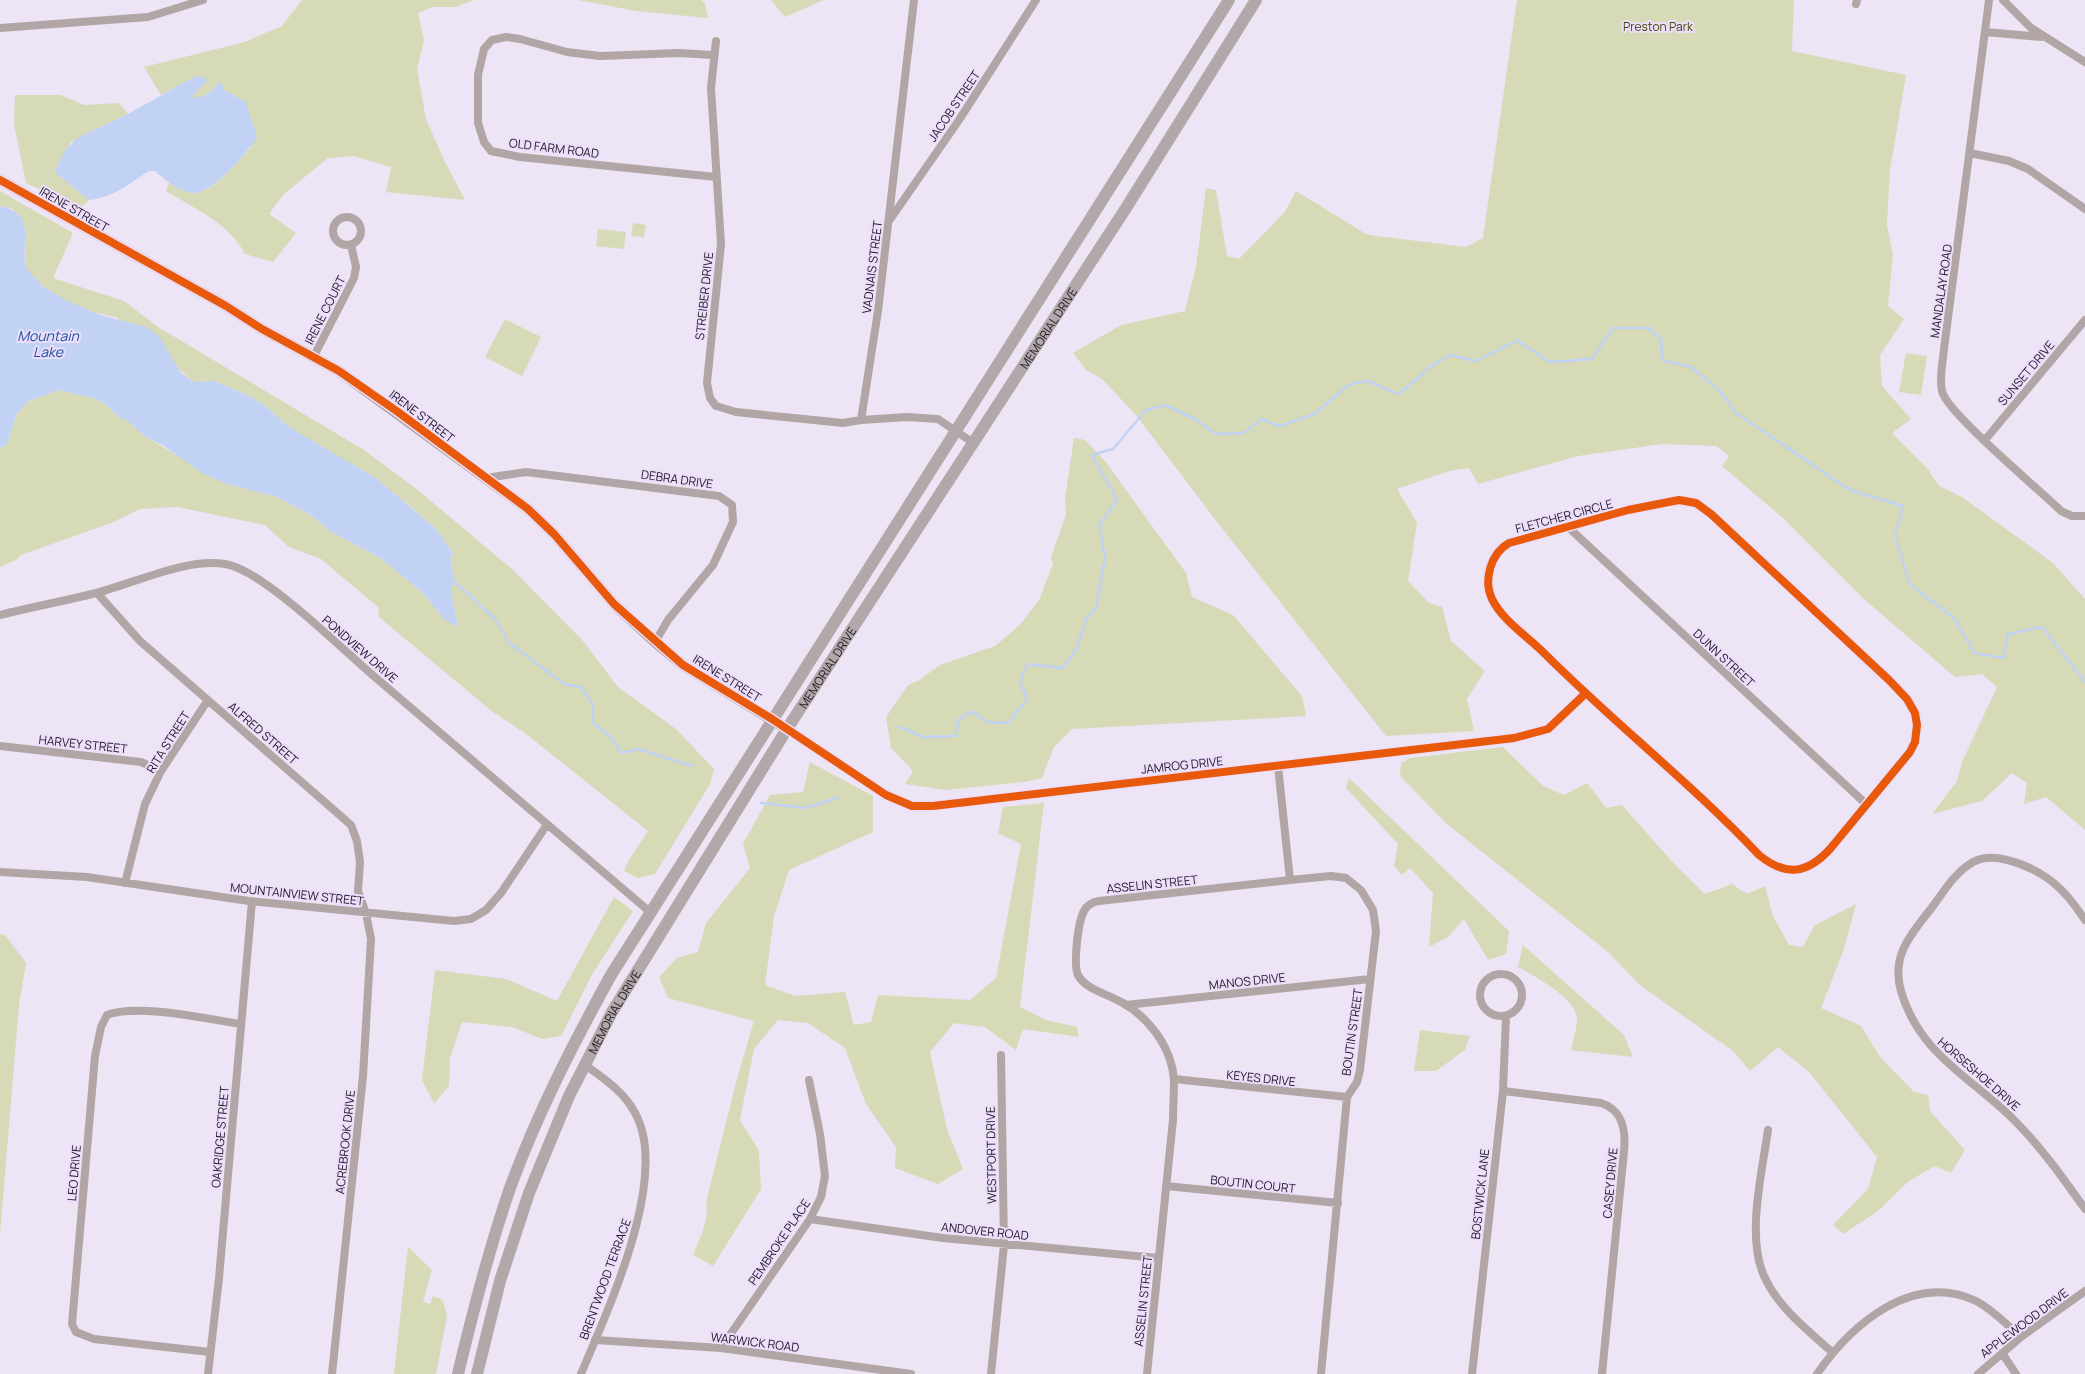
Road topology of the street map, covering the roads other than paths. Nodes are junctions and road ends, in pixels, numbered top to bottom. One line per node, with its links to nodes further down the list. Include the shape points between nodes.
1 (203, 0): 8 (street, via 148,17)
2 (914, 0): 18 (street, VADNAIS STREET)
3 (1036, 0): 18 (street, JACOB STREET)
4 (1229, 0): 23 (main road, MEMORIAL DRIVE)
5 (1256, 0): 25 (main road, MEMORIAL DRIVE, via 1126,208)
6 (1989, 0): 9 (street, MANDALAY ROAD)
7 (2003, 0): 10 (street, via 2023,22)
8 (0, 28)
9 (1986, 32): 10 (street); 14 (street, MANDALAY ROAD)
10 (2046, 38): 13 (street)
11 (716, 40): 12 (street, STREIBER DRIVE)
12 (713, 56): 15 (street, STREIBER DRIVE, via 711,88); 15 (street, OLD FARM ROAD, via 679,53 600,56 567,52 506,37 492,40 484,49 477,96 478,123 484,142 491,150 520,157)
13 (2085, 62)
14 (1970, 153): 17 (street, via 2009,161 2028,169); 24 (street, MANDALAY ROAD, via 1944,349 1942,392 1947,402)
15 (716, 177): 22 (street, STREIBER DRIVE, via 721,244 707,384 710,398 716,406 736,412 843,423)
16 (0, 180): 21 (street, IRENE STREET)
17 (2085, 209)
18 (889, 222): 22 (street, VADNAIS STREET)
19 (351, 245): 21 (street, IRENE COURT, via 356,268 354,278)
20 (2085, 320): 24 (street, SUNSET DRIVE)
21 (314, 356): 26 (street, IRENE STREET, via 368,390)
22 (862, 420): 23 (street, via 907,417 938,420)
23 (956, 431): 25 (street); 34 (main road, MEMORIAL DRIVE)
24 (1985, 440): 27 (street, MANDALAY ROAD, via 2062,511 2072,516)
25 (972, 442): 35 (main road, MEMORIAL DRIVE)
26 (486, 478): 31 (street, IRENE STREET, via 528,509 554,534 614,604); 31 (street, DEBRA DRIVE, via 526,472 719,496 732,505 733,522 713,566 668,620)
27 (2085, 516)
28 (1568, 527): 32 (street, FLETCHER CIRCLE, via 1504,546 1493,558 1489,587 1491,597 1503,613); 39 (street, DUNN STREET); 39 (street, FLETCHER CIRCLE, via 1679,500 1696,503 1711,514 1889,680 1912,706 1917,725 1913,747)
29 (97, 593): 30 (street, PONDVIEW DRIVE); 33 (street, ALFRED STREET, via 140,641); 40 (street, PONDVIEW DRIVE, via 209,563 227,564 248,571)
30 (0, 616)
31 (655, 642): 34 (street, IRENE STREET, via 683,665)
32 (1585, 694): 37 (street, JAMROG DRIVE, via 1554,725 1526,736); 39 (street, FLETCHER CIRCLE, via 1759,856 1780,868 1804,869 1818,862)
33 (208, 700): 38 (street, RITA STREET); 46 (street, ALFRED STREET, via 351,825 360,862 358,891)
34 (772, 719): 35 (street, IRENE STREET); 45 (main road, MEMORIAL DRIVE)
35 (787, 730): 37 (street, JAMROG DRIVE, via 886,795 912,806); 53 (main road, MEMORIAL DRIVE, via 635,973)
36 (0, 746): 38 (street, HARVEY STREET, via 141,762)
37 (1278, 766): 42 (street)
38 (161, 771): 43 (street, RITA STREET, via 146,804)
39 (1866, 804)
40 (546, 826): 45 (street, PONDVIEW DRIVE); 46 (street, MOUNTAINVIEW STREET, via 501,892 486,910 471,919 454,922)
41 (0, 872): 43 (street, MOUNTAINVIEW STREET)
42 (1290, 880): 48 (street, BOUTIN STREET, via 1342,876 1361,890 1371,904 1376,924); 49 (street, ASSELIN STREET, via 1091,904 1084,910 1080,928 1076,954 1078,975 1090,987)
43 (125, 883): 44 (street, MOUNTAINVIEW STREET)
44 (252, 901): 46 (street, MOUNTAINVIEW STREET); 51 (street, OAKRIDGE STREET)
45 (650, 912): 74 (main road, MEMORIAL DRIVE, via 572,1047 524,1152 490,1250)
46 (366, 913): 73 (street, ACREBROOK DRIVE, via 371,939 363,1076)
47 (2085, 920): 61 (street, HORSESHOE DRIVE, via 2050,880 2010,861 1983,858 1967,866 1950,882 1906,941 1898,968 1902,994 1931,1048 2015,1120)
48 (1370, 979): 49 (street, MANOS DRIVE); 57 (street, BOUTIN STREET, via 1360,1070)
49 (1126, 1005): 54 (street, ASSELIN STREET, via 1139,1014 1157,1035)
50 (1506, 1016): 50 (street, via 1490,1014 1480,1001 1482,986 1494,975 1510,976 1520,987 1522,999 1519,1006); 56 (street, BOSTWICK LANE)
51 (240, 1024): 69 (street, OAKRIDGE STREET); 69 (street, LEO DRIVE, via 154,1012 116,1011 106,1015 95,1056 72,1324 76,1332 94,1339)
52 (1001, 1055): 63 (street, WESTPORT DRIVE)
53 (584, 1064): 67 (street, BRENTWOOD TERRACE, via 619,1092 635,1112 645,1161 638,1227); 75 (main road, MEMORIAL DRIVE, via 551,1137 517,1226)
54 (1174, 1079): 57 (street, KEYES DRIVE); 59 (street, ASSELIN STREET)
55 (809, 1080): 62 (street, PEMBROKE PLACE, via 825,1176 821,1196)
56 (1503, 1091): 81 (street, BOSTWICK LANE); 82 (street, CASEY DRIVE, via 1595,1101 1612,1108 1622,1124 1624,1158)
57 (1347, 1098): 60 (street, BOUTIN STREET)
58 (1768, 1130): 71 (street, via 1757,1226 1760,1265 1780,1301)
59 (1166, 1186): 60 (street, BOUTIN COURT); 64 (street, ASSELIN STREET)
60 (1338, 1203): 80 (street, BOUTIN STREET)
61 (2085, 1209)
62 (810, 1219): 63 (street, ANDOVER ROAD); 68 (street, PEMBROKE PLACE)
63 (1004, 1245): 64 (street, ANDOVER ROAD); 78 (street, WESTPORT DRIVE)
64 (1158, 1258): 79 (street, ASSELIN STREET)
65 (2085, 1291): 66 (street, APPLEWOOD DRIVE)
66 (2021, 1337): 70 (street, APPLEWOOD DRIVE); 71 (street, via 1976,1301 1951,1294 1928,1294 1883,1308)
67 (595, 1340): 68 (street, WARWICK ROAD); 76 (street, BRENTWOOD TERRACE)
68 (721, 1348): 77 (street, WARWICK ROAD)
69 (210, 1352): 72 (street, OAKRIDGE STREET)
70 (2002, 1352): 84 (street, APPLEWOOD DRIVE); 85 (street)
71 (1833, 1353): 83 (street)
72 (208, 1374)
73 (332, 1374)
74 (458, 1374)
75 (477, 1374)
76 (581, 1374)
77 (911, 1374)
78 (991, 1374)
79 (1147, 1374)
80 (1321, 1374)
81 (1472, 1374)
82 (1602, 1374)
83 (1817, 1374)
84 (1978, 1374)
85 (2016, 1374)

